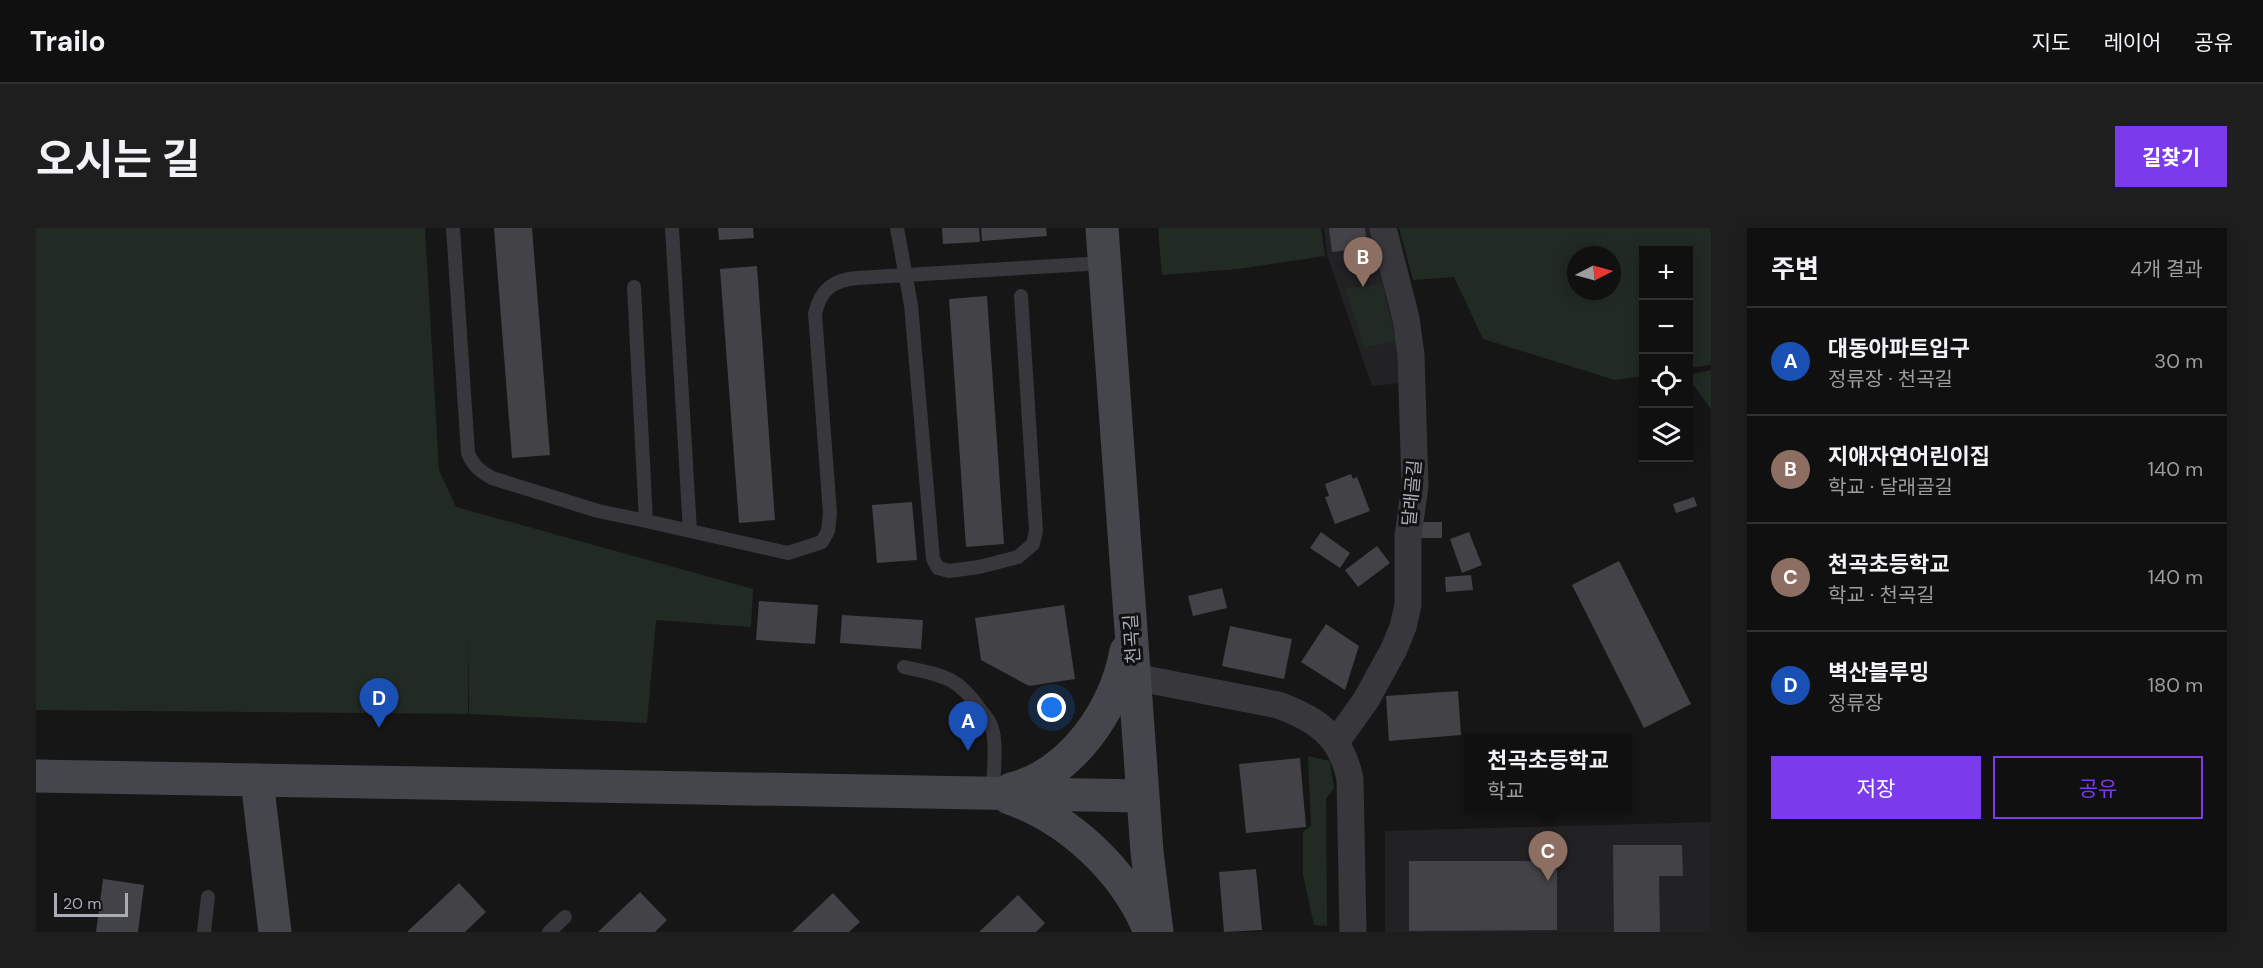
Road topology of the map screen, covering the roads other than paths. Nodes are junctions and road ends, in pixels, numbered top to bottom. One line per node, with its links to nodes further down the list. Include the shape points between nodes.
1 (453, 228): 10 (lane, via 471,462 492,478 598,511)
2 (672, 228): 11 (lane)
3 (897, 228): 7 (lane)
4 (1102, 228): 6 (street, 천곡길)
5 (1383, 228): 15 (street, 달래골길, via 1406,318 1411,355 1415,486 1408,536 1408,605 1394,649 1366,700)
6 (1104, 263): 7 (lane); 12 (street, 천곡길)
7 (904, 275): 9 (lane, via 911,305 933,559 938,568 949,572 1018,557 1033,544 1036,531); 11 (lane, via 840,281 818,301 815,314 830,513 822,542 788,553)
8 (634, 287): 10 (lane)
9 (1021, 296)
10 (646, 521): 11 (lane)
11 (690, 531)
12 (1131, 626): 14 (street, 천곡길); 18 (street, via 1125,657 1108,703 1078,747 1041,776 1019,787)
13 (904, 667): 18 (lane, via 957,683 991,724 995,749)
14 (1134, 677): 15 (street, 천곡길, via 1278,705 1299,712); 19 (street)
15 (1336, 742): 27 (street, 천곡길, via 1346,758 1350,779)
16 (36, 776): 17 (street)
17 (256, 780): 18 (street); 23 (street)
18 (993, 793): 19 (street); 25 (street, via 1045,814 1093,851 1126,889)
19 (1143, 796): 26 (street)
20 (208, 897): 22 (lane)
21 (565, 917): 24 (lane)
22 (204, 932)
23 (275, 932)
24 (549, 932)
25 (1150, 932)
26 (1157, 932)
27 (1353, 932)

